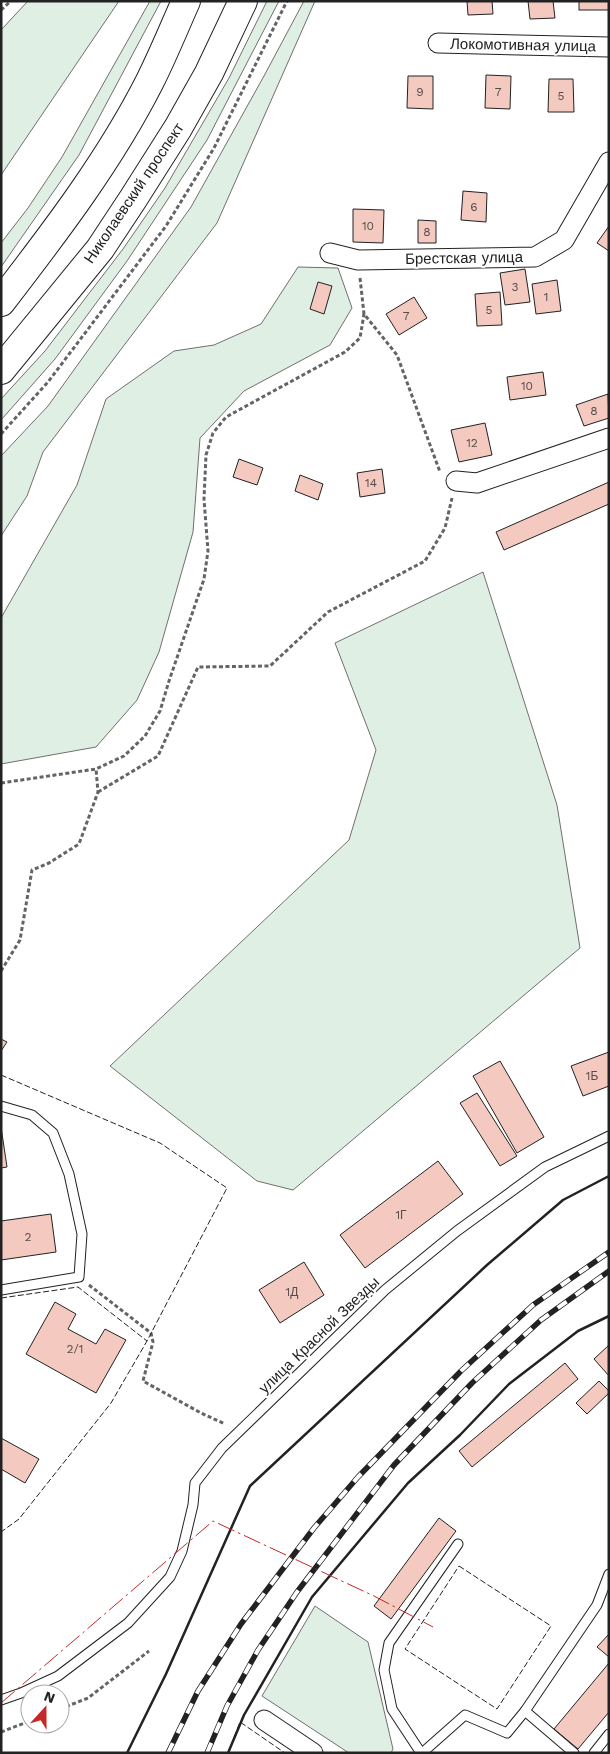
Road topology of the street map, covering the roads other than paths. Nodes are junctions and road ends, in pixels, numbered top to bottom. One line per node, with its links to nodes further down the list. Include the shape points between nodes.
1 (186, 1): 7 (main road, via 150,81 112,148 78,200)
2 (243, 1): 8 (main road, Николаевский проспект, via 209,73 133,199 100,249)
3 (438, 43): 4 (street, Локомотивная улица)
4 (609, 47)
5 (609, 162): 6 (street, Брестская улица, via 564,240 535,257 358,260)
6 (330, 254)
7 (1, 302)
8 (1, 370)
9 (609, 438): 10 (street, via 477,483)
10 (456, 481)
11 (1, 1106): 13 (lane, via 32,1114 53,1133 69,1174 82,1234 78,1277)
12 (609, 1136): 16 (lane, улица Красной Звезды, via 545,1167 457,1231 385,1290 222,1448 195,1483 182,1551 170,1577 128,1623 58,1676)
13 (1, 1290)
14 (458, 1544): 21 (lane, via 389,1643 384,1670 392,1709)
15 (609, 1574): 17 (lane, via 597,1605)
16 (1, 1700)
17 (525, 1711): 21 (lane, via 507,1733 464,1715); 22 (lane)
18 (264, 1720): 20 (street)
19 (609, 1734): 23 (lane)
20 (313, 1753)
21 (422, 1753)
22 (574, 1753)
23 (594, 1753)

